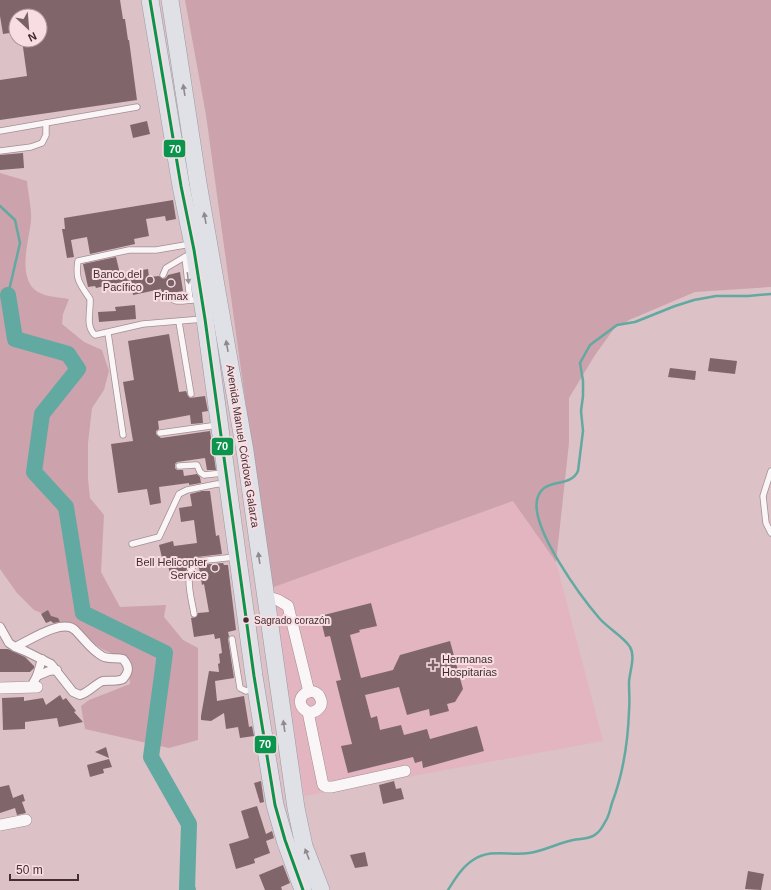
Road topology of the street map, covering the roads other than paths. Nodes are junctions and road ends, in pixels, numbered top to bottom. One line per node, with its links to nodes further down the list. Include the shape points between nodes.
1 (150, 0): 4 (main road, Avenida Manuel Córdova Galarza)
2 (170, 0): 3 (main road, Avenida Manuel Córdova Galarza)
3 (180, 61): 4 (main road); 9 (main road, Avenida Manuel Córdova Galarza, one-way to 3)
4 (160, 65): 10 (main road, Avenida Manuel Córdova Galarza)
5 (137, 107): 6 (lane)
6 (46, 123): 7 (lane); 8 (lane, via 46,135 42,143 31,147)
7 (0, 131)
8 (0, 150)
9 (198, 183): 10 (main road); 29 (main road, Avenida Manuel Córdova Galarza, one-way to 9, via 245,451)
10 (181, 186): 11 (main road, Avenida Manuel Córdova Galarza)
11 (191, 250): 12 (lane, via 166,268); 14 (main road, Avenida Manuel Córdova Galarza, one-way to 14); 17 (lane, via 129,250 78,261 81,288 90,299 89,318 92,332 95,335)
12 (163, 275)
13 (166, 294): 14 (lane, via 176,302)
14 (196, 299): 15 (main road, Avenida Manuel Córdova Galarza)
15 (205, 319): 16 (lane); 19 (main road, Avenida Manuel Córdova Galarza)
16 (180, 322): 17 (lane, via 144,324); 18 (lane)
17 (108, 333): 21 (lane)
18 (191, 394)
19 (220, 424): 20 (lane); 24 (main road, Avenida Manuel Córdova Galarza)
20 (160, 433)
21 (123, 435)
22 (179, 466): 24 (lane, via 197,465 204,475)
23 (771, 471): 25 (lane, via 763,496 766,523)
24 (226, 479): 26 (lane, via 217,484 179,494 159,537); 27 (main road, Avenida Manuel Córdova Galarza)
25 (771, 533)
26 (132, 544)
27 (237, 557): 28 (main road, Avenida Manuel Córdova Galarza); 30 (lane, via 198,561 194,564 188,581)
28 (242, 595): 29 (main road); 38 (main road, Avenida Manuel Córdova Galarza)
29 (265, 596): 39 (street, via 288,606); 45 (main road, Avenida Manuel Córdova Galarza, one-way to 29, via 304,846 296,808)
30 (194, 614)
31 (0, 627): 33 (street, via 9,643)
32 (232, 639): 38 (lane, via 240,688)
33 (15, 647): 34 (street); 35 (street, via 55,628 65,626 75,630 95,652 102,656 123,659 128,665 128,674 124,680 103,681 80,695 74,692)
34 (42, 659): 35 (street); 36 (street)
35 (57, 670): 36 (street, via 50,671)
36 (35, 683): 37 (street)
37 (0, 688)
38 (256, 688): 44 (main road, Avenida Manuel Córdova Galarza, via 275,804)
39 (309, 692): 40 (street, via 304,693 300,701 303,710); 40 (street, via 318,694 321,703 317,711)
40 (308, 712): 41 (street, via 323,785 326,787)
41 (405, 771)
42 (26, 820): 43 (street)
43 (0, 825)
44 (303, 890)
45 (321, 890)

